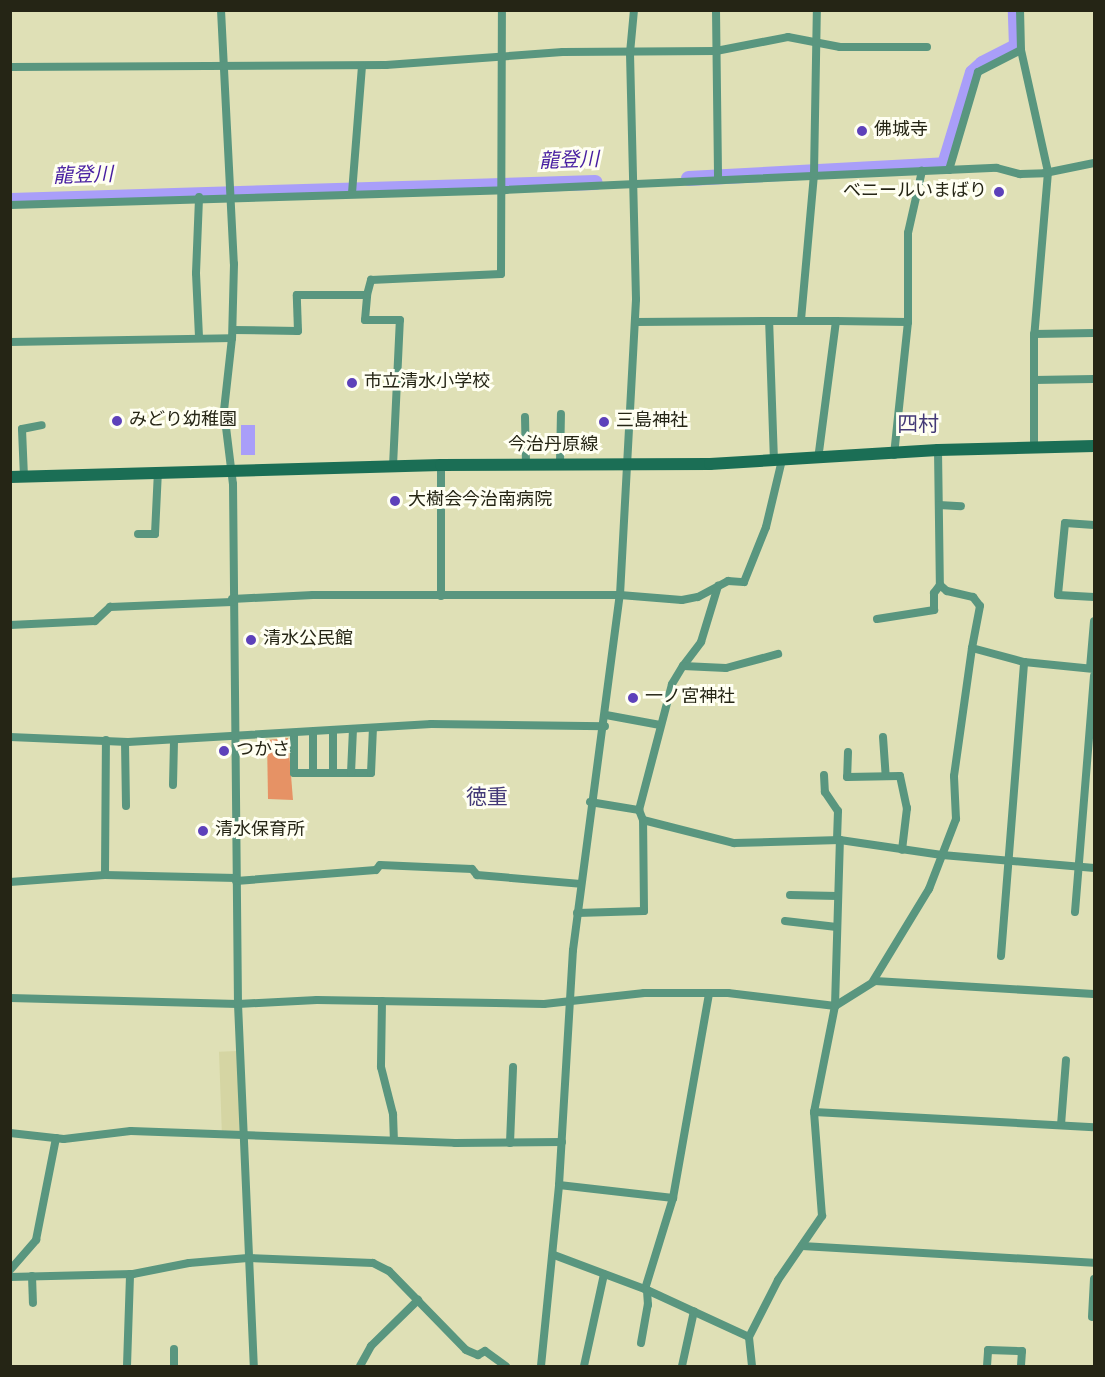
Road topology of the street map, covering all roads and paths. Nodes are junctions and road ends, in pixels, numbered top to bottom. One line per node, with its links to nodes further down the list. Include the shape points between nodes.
1 (221, 10): 13 (street)
2 (502, 10): 12 (street)
3 (634, 10): 11 (street)
4 (716, 10): 10 (street)
5 (818, 10): 7 (street)
6 (1020, 10): 9 (street)
7 (817, 42): 8 (street, via 840,47); 10 (street, via 788,37); 20 (street)
8 (927, 47)
9 (1022, 50): 17 (street, via 978,72); 19 (street)
10 (716, 51): 11 (street); 21 (street)
11 (630, 53): 12 (street); 22 (street)
12 (500, 56): 14 (street); 23 (street)
13 (223, 66): 14 (street); 15 (street); 25 (street)
14 (362, 66): 24 (street)
15 (10, 67)
16 (1095, 163): 19 (street)
17 (949, 170): 18 (street); 19 (street)
18 (922, 171): 20 (street); 33 (street, via 908,233)
19 (1048, 172): 36 (street)
20 (814, 174): 21 (street); 29 (street)
21 (718, 178): 22 (street)
22 (633, 182): 23 (street); 32 (street)
23 (503, 190): 24 (street); 28 (street, via 501,274 371,280)
24 (352, 193): 25 (street)
25 (228, 196): 26 (street); 35 (street, via 234,264)
26 (199, 197): 27 (street); 37 (street)
27 (10, 205)
28 (367, 295): 35 (street, via 297,295 298,331); 54 (street, via 366,320 400,320)
29 (801, 320): 30 (street); 31 (street)
30 (769, 321): 32 (street); 49 (street)
31 (836, 321): 33 (street); 48 (street)
32 (635, 322): 51 (street)
33 (908, 322): 47 (street)
34 (1095, 333): 36 (street)
35 (233, 334): 37 (street); 55 (street, via 224,411)
36 (1034, 334): 40 (street)
37 (199, 337): 38 (street)
38 (10, 342)
39 (1095, 378): 40 (street)
40 (1034, 380): 44 (street)
41 (561, 414): 50 (street)
42 (525, 417): 53 (street)
43 (42, 424): 58 (street, via 22,429)
44 (1035, 446): 45 (main road, 今治丹原線); 46 (main road, 今治丹原線)
45 (1095, 446)
46 (938, 450): 47 (main road, 今治丹原線); 59 (street)
47 (894, 455): 48 (main road, 今治丹原線)
48 (818, 459): 49 (main road, 今治丹原線)
49 (778, 460): 51 (main road, 今治丹原線); 63 (street, via 766,527 744,582)
50 (560, 464): 51 (main road, 今治丹原線); 53 (main road, 今治丹原線)
51 (627, 464): 65 (street)
52 (441, 465): 53 (main road, 今治丹原線); 54 (main road, 今治丹原線); 66 (street)
53 (525, 465)
54 (393, 466): 55 (main road, 今治丹原線)
55 (230, 469): 56 (main road, 今治丹原線); 68 (street)
56 (158, 471): 58 (main road, 今治丹原線); 62 (street, via 155,534)
57 (10, 477): 58 (main road, 今治丹原線)
58 (24, 477)
59 (939, 505): 60 (street); 64 (street)
60 (961, 506)
61 (1095, 525): 67 (street, via 1065,523 1058,595)
62 (138, 534)
63 (718, 585): 65 (street, via 682,600); 75 (street, via 701,642)
64 (940, 585): 69 (street, via 934,593 934,609); 72 (street, via 974,597 980,606)
65 (620, 595): 66 (street); 77 (street)
66 (441, 596): 68 (street, via 313,595)
67 (1095, 597)
68 (232, 601): 71 (street, via 110,607 95,621); 86 (street)
69 (877, 619)
70 (1095, 621): 76 (street)
71 (10, 626)
72 (972, 648): 74 (street); 104 (street, via 954,776 956,819)
73 (778, 654): 75 (street, via 726,668)
74 (1024, 662): 76 (street); 105 (street)
75 (683, 666): 78 (street, via 672,684)
76 (1093, 671): 106 (street)
77 (606, 715): 78 (street); 79 (street)
78 (660, 725): 100 (street)
79 (605, 726): 80 (street, via 431,724); 98 (street)
80 (373, 728): 81 (street); 94 (street, via 371,773)
81 (353, 729): 82 (street); 94 (street)
82 (333, 730): 83 (street); 93 (street)
83 (313, 732): 84 (street); 92 (street)
84 (294, 733): 86 (street); 92 (street, via 294,773)
85 (10, 737): 88 (street)
86 (234, 737): 89 (street); 109 (street)
87 (883, 737): 96 (street)
88 (106, 740): 90 (street); 108 (street)
89 (174, 740): 90 (street); 97 (street)
90 (125, 742): 99 (street)
91 (848, 752): 96 (street, via 847,777)
92 (313, 773): 93 (street)
93 (333, 773): 94 (street)
94 (351, 773)
95 (824, 775): 102 (street, via 825,792 838,811)
96 (886, 776): 103 (street, via 900,776 906,791)
97 (173, 785)
98 (590, 802): 100 (street); 111 (street)
99 (126, 806)
100 (639, 810): 101 (street)
101 (643, 820): 102 (street, via 734,843); 115 (street, via 644,911)
102 (838, 840): 103 (street); 113 (street)
103 (902, 850): 104 (street)
104 (942, 855): 105 (street); 119 (street, via 929,889)
105 (1010, 862): 106 (street); 118 (street)
106 (1079, 867): 107 (street); 114 (street)
107 (1095, 868)
108 (105, 875): 109 (street); 110 (street)
109 (236, 879): 111 (street, via 376,870 380,865 472,869 477,875); 125 (street)
110 (10, 882)
111 (581, 884): 115 (street)
112 (790, 895): 113 (street)
113 (838, 896): 117 (street)
114 (1075, 912)
115 (578, 913): 124 (street)
116 (785, 921): 117 (street)
117 (837, 927): 126 (street)
118 (1001, 956)
119 (873, 981): 121 (street); 126 (street)
120 (709, 993): 124 (street, via 644,993); 126 (street); 139 (street)
121 (1095, 994)
122 (10, 998): 125 (street)
123 (382, 1001): 124 (street); 125 (street); 135 (street, via 381,1067 393,1114)
124 (568, 1001): 136 (street)
125 (238, 1004): 133 (street)
126 (835, 1006): 129 (street)
127 (1066, 1060): 130 (street)
128 (513, 1067): 137 (street)
129 (814, 1112): 130 (street); 140 (street, via 822,1216)
130 (1061, 1125): 131 (street)
131 (1095, 1127)
132 (10, 1133): 134 (street)
133 (243, 1136): 134 (street, via 131,1131); 135 (street); 142 (street)
134 (56, 1138): 144 (street, via 36,1240)
135 (394, 1140): 137 (street)
136 (562, 1142): 137 (street); 138 (street)
137 (510, 1143)
138 (559, 1185): 139 (street); 141 (street)
139 (673, 1198): 150 (street)
140 (802, 1246): 143 (street); 155 (street, via 778,1280)
141 (554, 1255): 146 (street); 163 (street)
142 (248, 1258): 145 (street); 151 (street, via 373,1263 389,1271); 160 (street)
143 (1095, 1263)
144 (10, 1270)
145 (130, 1274): 148 (street); 158 (street)
146 (604, 1274): 150 (street); 164 (street)
147 (10, 1276): 148 (street)
148 (32, 1276): 152 (street)
149 (1095, 1279): 154 (street)
150 (646, 1290): 153 (street); 156 (street, via 648,1305)
151 (418, 1300): 161 (street, via 371,1346); 162 (street, via 466,1350 478,1355 485,1351)
152 (33, 1303)
153 (694, 1311): 155 (street); 165 (street)
154 (1092, 1317)
155 (749, 1336): 166 (street)
156 (641, 1343)
157 (174, 1349): 159 (street)
158 (127, 1366)
159 (174, 1366)
160 (255, 1366)
161 (360, 1366)
162 (506, 1366)
163 (541, 1366)
164 (584, 1366)
165 (682, 1366)
166 (752, 1366)
167 (987, 1366): 168 (street, via 987,1350 1022,1351)
168 (1021, 1366)

